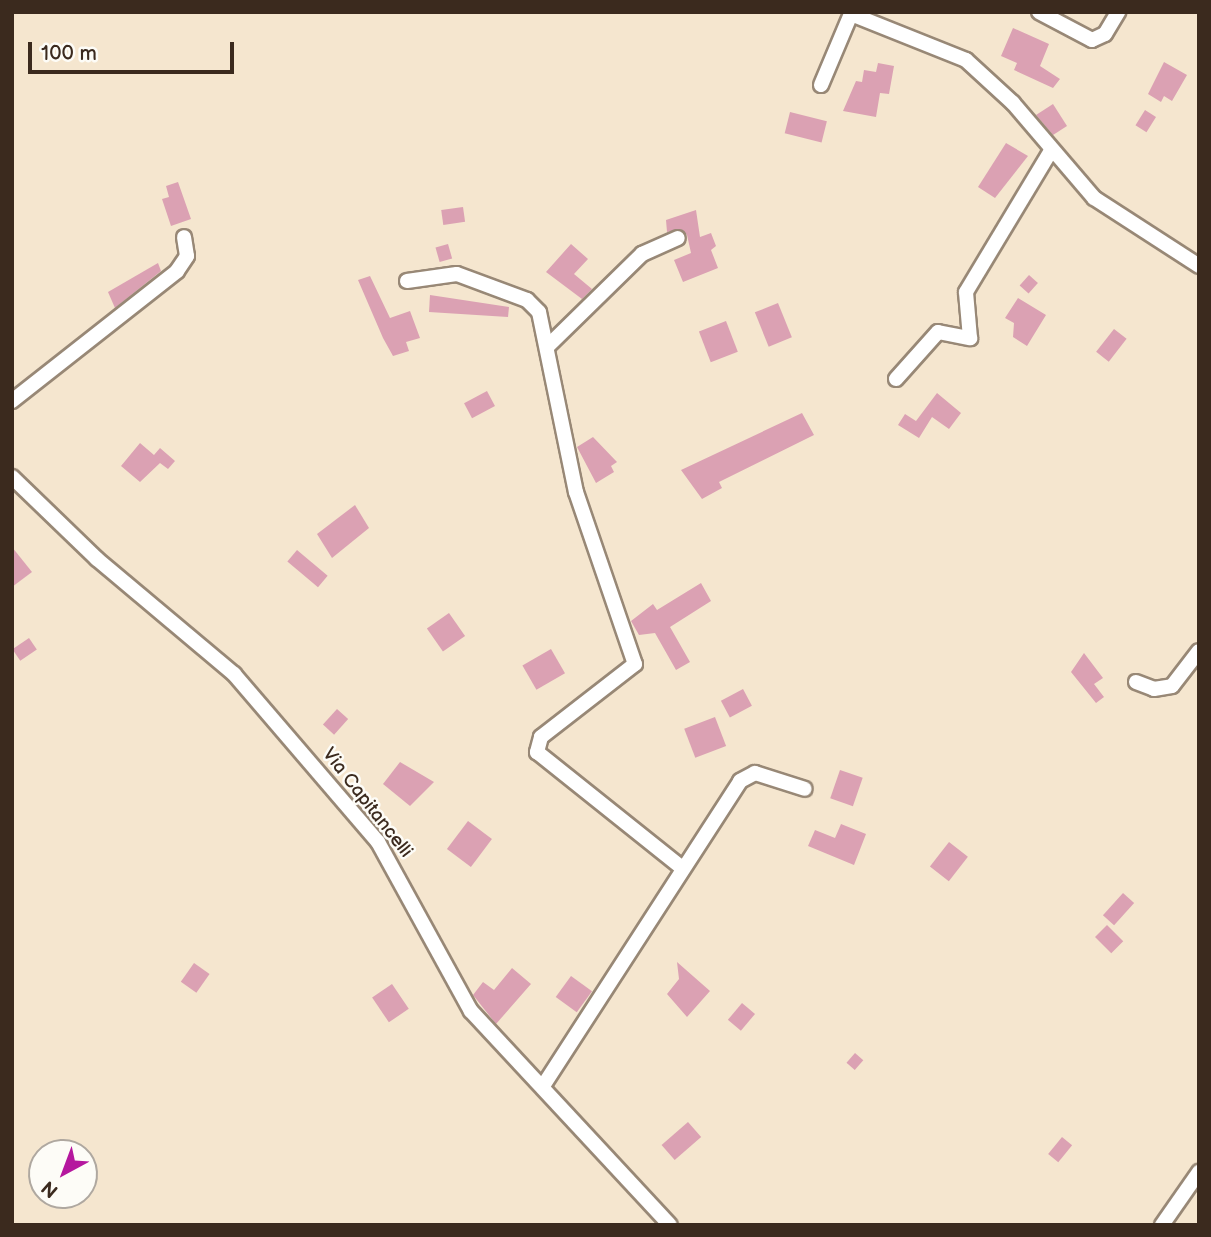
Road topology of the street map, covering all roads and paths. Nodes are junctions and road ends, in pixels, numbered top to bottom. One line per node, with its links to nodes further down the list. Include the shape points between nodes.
1 (1039, 12): 2 (street, via 1092,40 1105,34)
2 (1118, 12)
3 (821, 85): 4 (street, via 846,17 864,15 976,67)
4 (1050, 152): 7 (street, via 1109,210); 10 (street, via 966,292 970,338 938,332)
5 (184, 237): 11 (street, via 187,256 180,269)
6 (678, 238): 9 (street, via 642,254)
7 (1199, 266)
8 (407, 281): 9 (street, via 454,274 523,298 539,312)
9 (548, 346): 16 (street, via 576,492 635,664 541,737 537,752)
10 (896, 380)
11 (12, 401)
12 (12, 477): 17 (street, Via Capitancelli, via 97,559 206,645 256,699 378,842 471,1011)
13 (1199, 651): 14 (street, via 1172,686 1157,690)
14 (1136, 682)
15 (805, 789): 16 (street, via 748,775)
16 (680, 866): 17 (street)
17 (543, 1086): 19 (street, Via Capitancelli)
18 (1199, 1172): 20 (street)
19 (670, 1225)
20 (1162, 1225)

